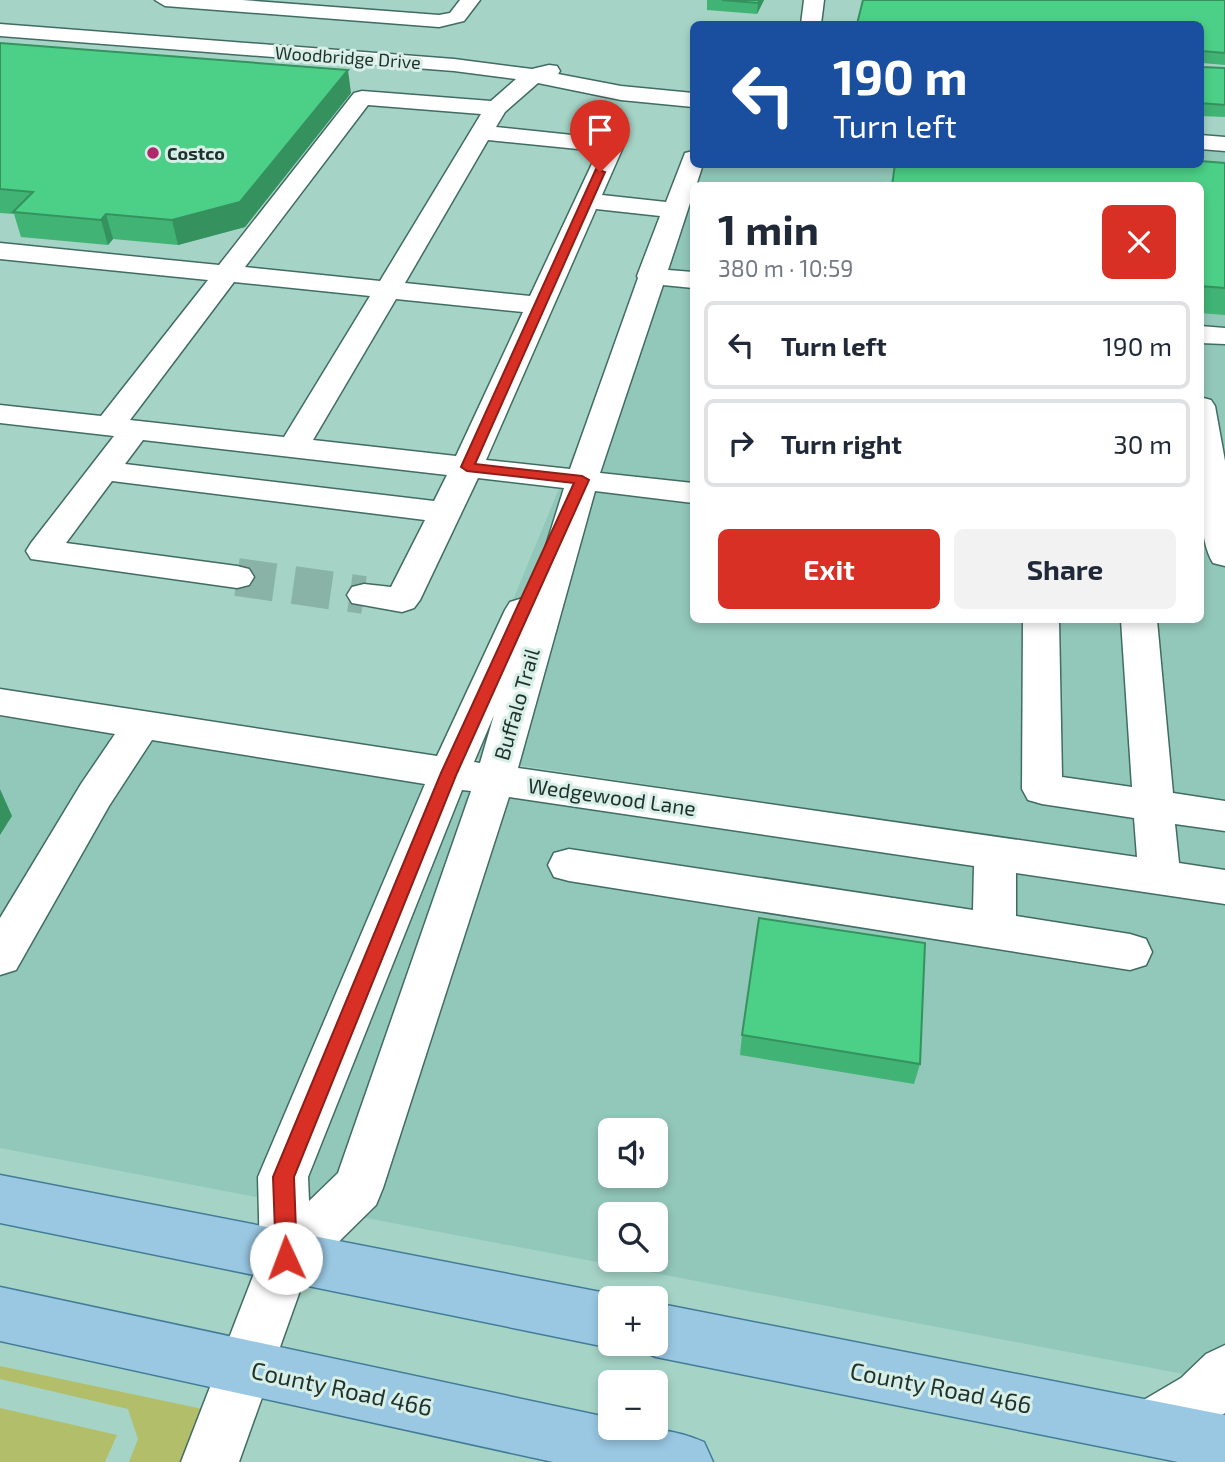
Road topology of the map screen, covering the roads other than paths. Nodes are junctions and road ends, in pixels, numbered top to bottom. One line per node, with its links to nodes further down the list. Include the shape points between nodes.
1 (165, 0): 5 (street)
2 (417, 0): 5 (street)
3 (470, 0): 5 (street, via 451,19)
4 (814, 0): 6 (street)
5 (403, 18)
6 (811, 21)
7 (0, 30): 8 (street, Woodbridge Drive, via 454,65)
8 (533, 76): 9 (street, via 565,66 630,79 637,94); 10 (street)
9 (690, 100)
10 (496, 108): 11 (street); 18 (street, via 362,97)
11 (484, 133): 15 (street, via 612,145); 21 (street)
12 (1204, 142): 13 (street)
13 (1225, 144)
14 (690, 166): 16 (street)
15 (587, 201): 16 (street); 22 (street)
16 (674, 209): 19 (street)
17 (0, 251): 18 (street)
18 (226, 274): 21 (street); 26 (street)
19 (650, 276): 20 (street); 31 (street)
20 (690, 280)
21 (390, 289): 22 (street); 28 (street)
22 (540, 305): 29 (street)
23 (1204, 334): 24 (street)
24 (1225, 336)
25 (0, 414): 26 (street)
26 (122, 428): 28 (street); 30 (street)
27 (1204, 430): 35 (street)
28 (294, 447): 29 (street)
29 (467, 467): 31 (street); 33 (street)
30 (104, 471): 33 (street); 36 (street, via 43,551)
31 (582, 480): 32 (street); 42 (street, Buffalo Trail); 43 (street, Buffalo Trail)
32 (690, 492)
33 (445, 512): 37 (street, via 402,600)
34 (1204, 555): 35 (street)
35 (1225, 557)
36 (237, 577)
37 (364, 595)
38 (1041, 623): 44 (street, via 1042,789)
39 (1139, 623): 44 (street)
40 (0, 702): 41 (street, Wedgewood Lane)
41 (142, 724): 42 (street, Wedgewood Lane); 52 (street)
42 (449, 773): 43 (street, Wedgewood Lane); 54 (street, Buffalo Trail, via 283,1177)
43 (495, 778): 46 (street, Wedgewood Lane); 54 (street, Buffalo Trail, via 358,1188)
44 (1153, 806): 45 (street); 48 (street)
45 (1225, 816)
46 (995, 852): 48 (street, Wedgewood Lane); 50 (street)
47 (569, 865): 50 (street)
48 (1158, 877): 49 (street, Wedgewood Lane)
49 (1225, 887)
50 (994, 929): 51 (street)
51 (1130, 952)
52 (0, 957)
53 (0, 1199): 54 (main road)
54 (286, 1258): 56 (main road); 58 (street)
55 (0, 1314): 58 (main road, County Road 466)
56 (598, 1318)
57 (668, 1333): 60 (main road, County Road 466)
58 (244, 1367): 62 (street); 63 (main road, County Road 466)
59 (1225, 1373): 60 (street, via 1201,1398)
60 (1150, 1428): 61 (main road, County Road 466)
61 (1225, 1443)
62 (210, 1462)
63 (684, 1462)

